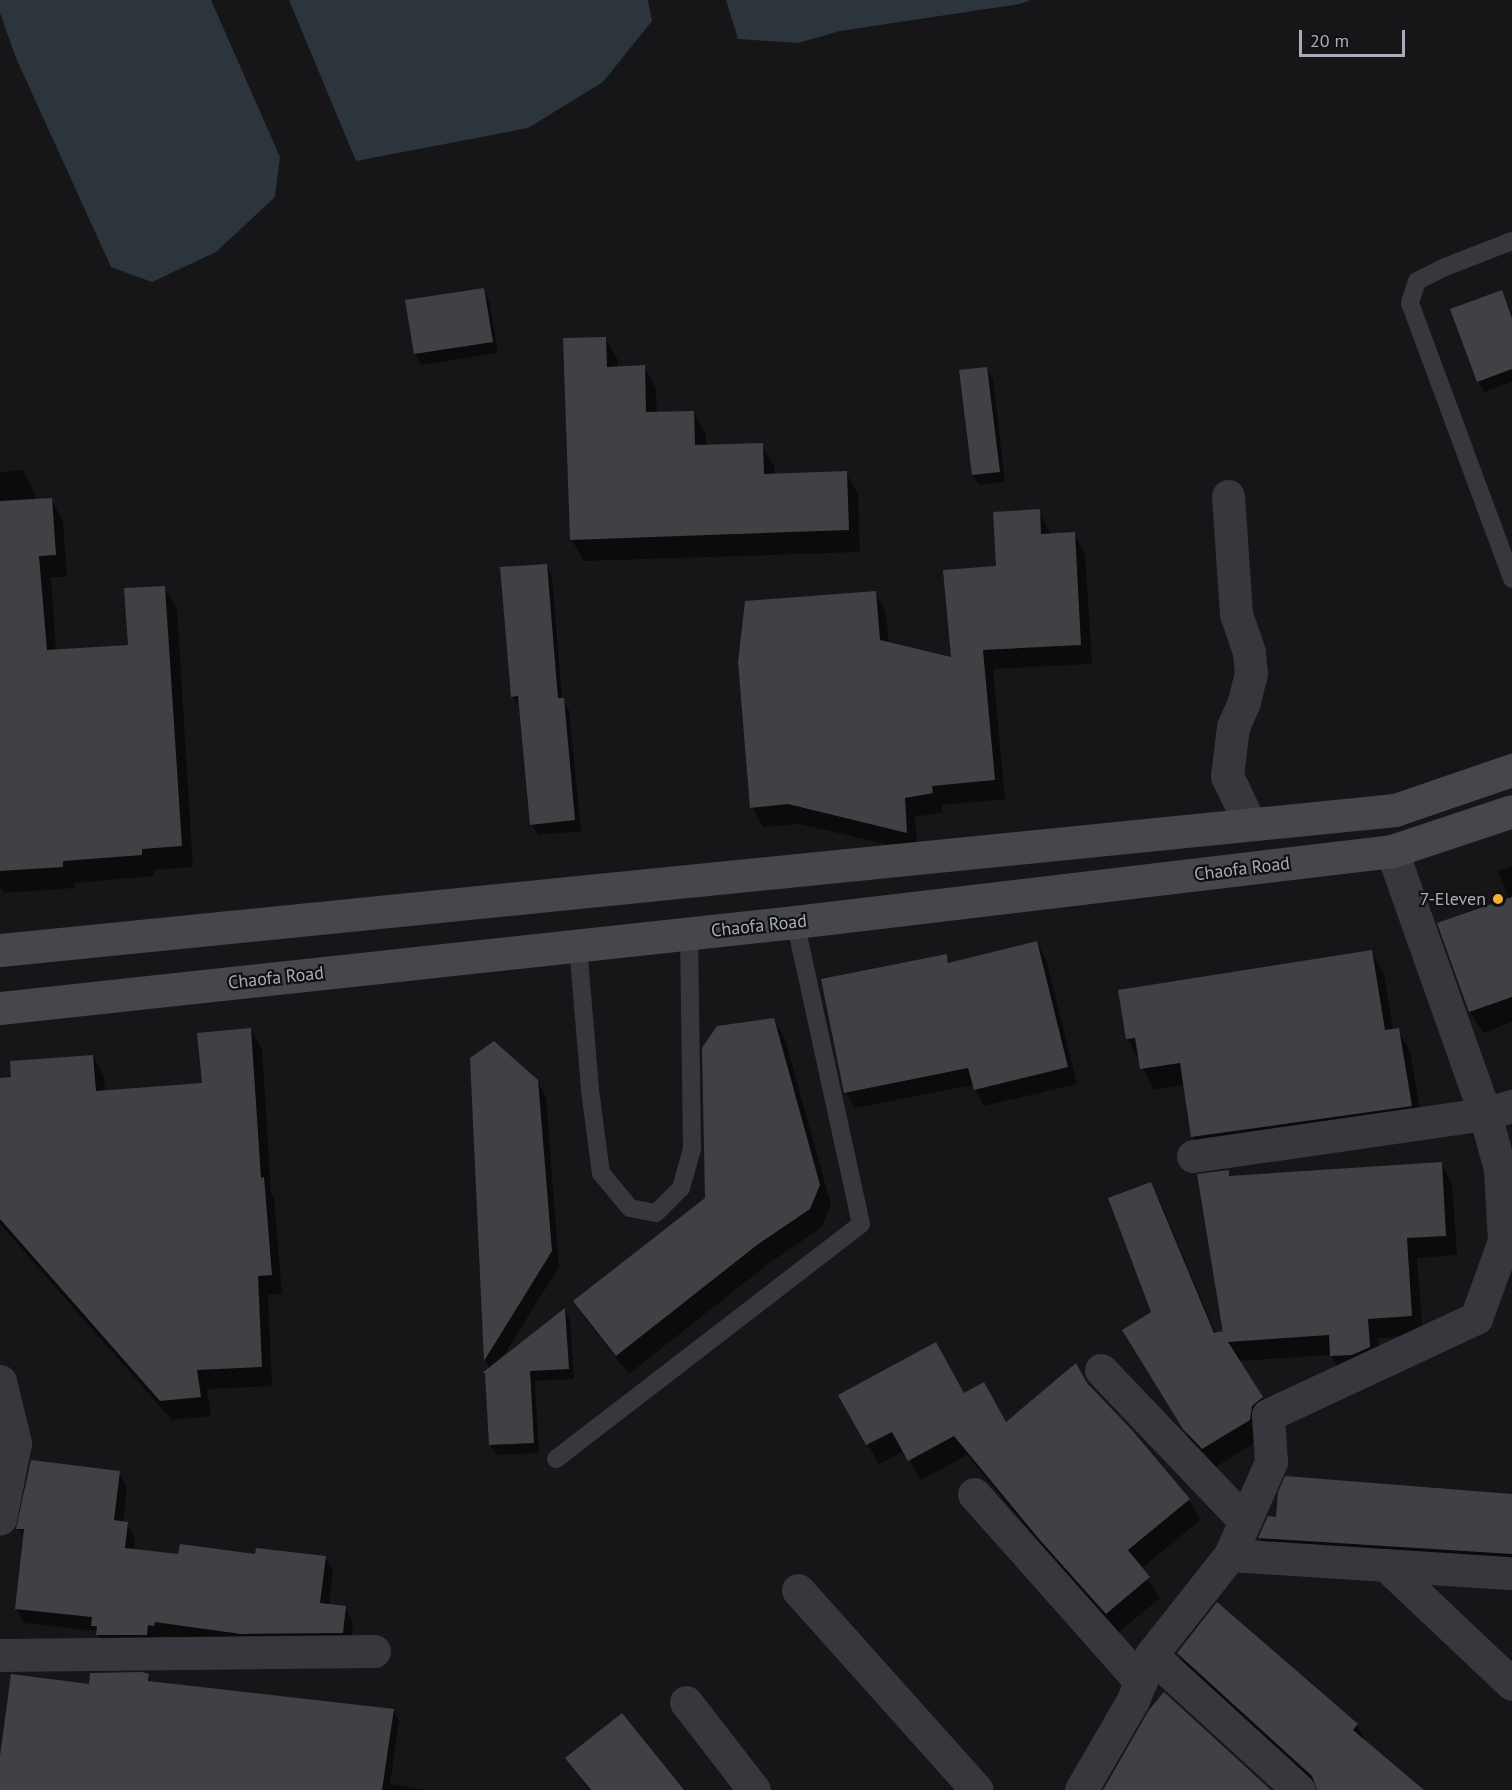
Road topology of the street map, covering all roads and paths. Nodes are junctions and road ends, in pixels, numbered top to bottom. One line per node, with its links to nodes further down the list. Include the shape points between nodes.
1 (1512, 241): 3 (lane, via 1417,281 1410,303)
2 (1228, 496): 6 (street, via 1236,614 1249,652 1251,673 1233,727 1227,776)
3 (1512, 579)
4 (1512, 770): 6 (main road, via 1395,810)
5 (1512, 811): 7 (main road, Chaofa Road)
6 (1250, 824): 11 (main road)
7 (1392, 851): 8 (main road, Chaofa Road); 13 (street)
8 (795, 922): 9 (main road, Chaofa Road); 18 (lane, via 861,1224)
9 (689, 934): 10 (main road, Chaofa Road); 10 (lane, via 692,1149 681,1188 656,1213 630,1208 601,1173)
10 (578, 946): 12 (main road, Chaofa Road)
11 (0, 951)
12 (0, 1008)
13 (1498, 1110): 14 (street); 21 (street, via 1504,1241 1476,1318 1268,1415 1271,1462)
14 (1193, 1156)
15 (1101, 1370): 21 (street)
16 (0, 1381): 17 (street)
17 (7, 1441): 20 (street)
18 (556, 1459)
19 (974, 1494): 28 (street)
20 (0, 1519)
21 (1244, 1520): 22 (street)
22 (1230, 1555): 23 (street); 28 (street)
23 (1386, 1565): 24 (street); 29 (street)
24 (1512, 1573)
25 (798, 1590): 32 (street)
26 (375, 1651): 27 (street)
27 (0, 1655)
28 (1146, 1669): 33 (street); 34 (street)
29 (1512, 1684)
30 (686, 1702): 31 (street)
31 (754, 1790)
32 (977, 1790)
33 (1081, 1790)
34 (1299, 1790)

